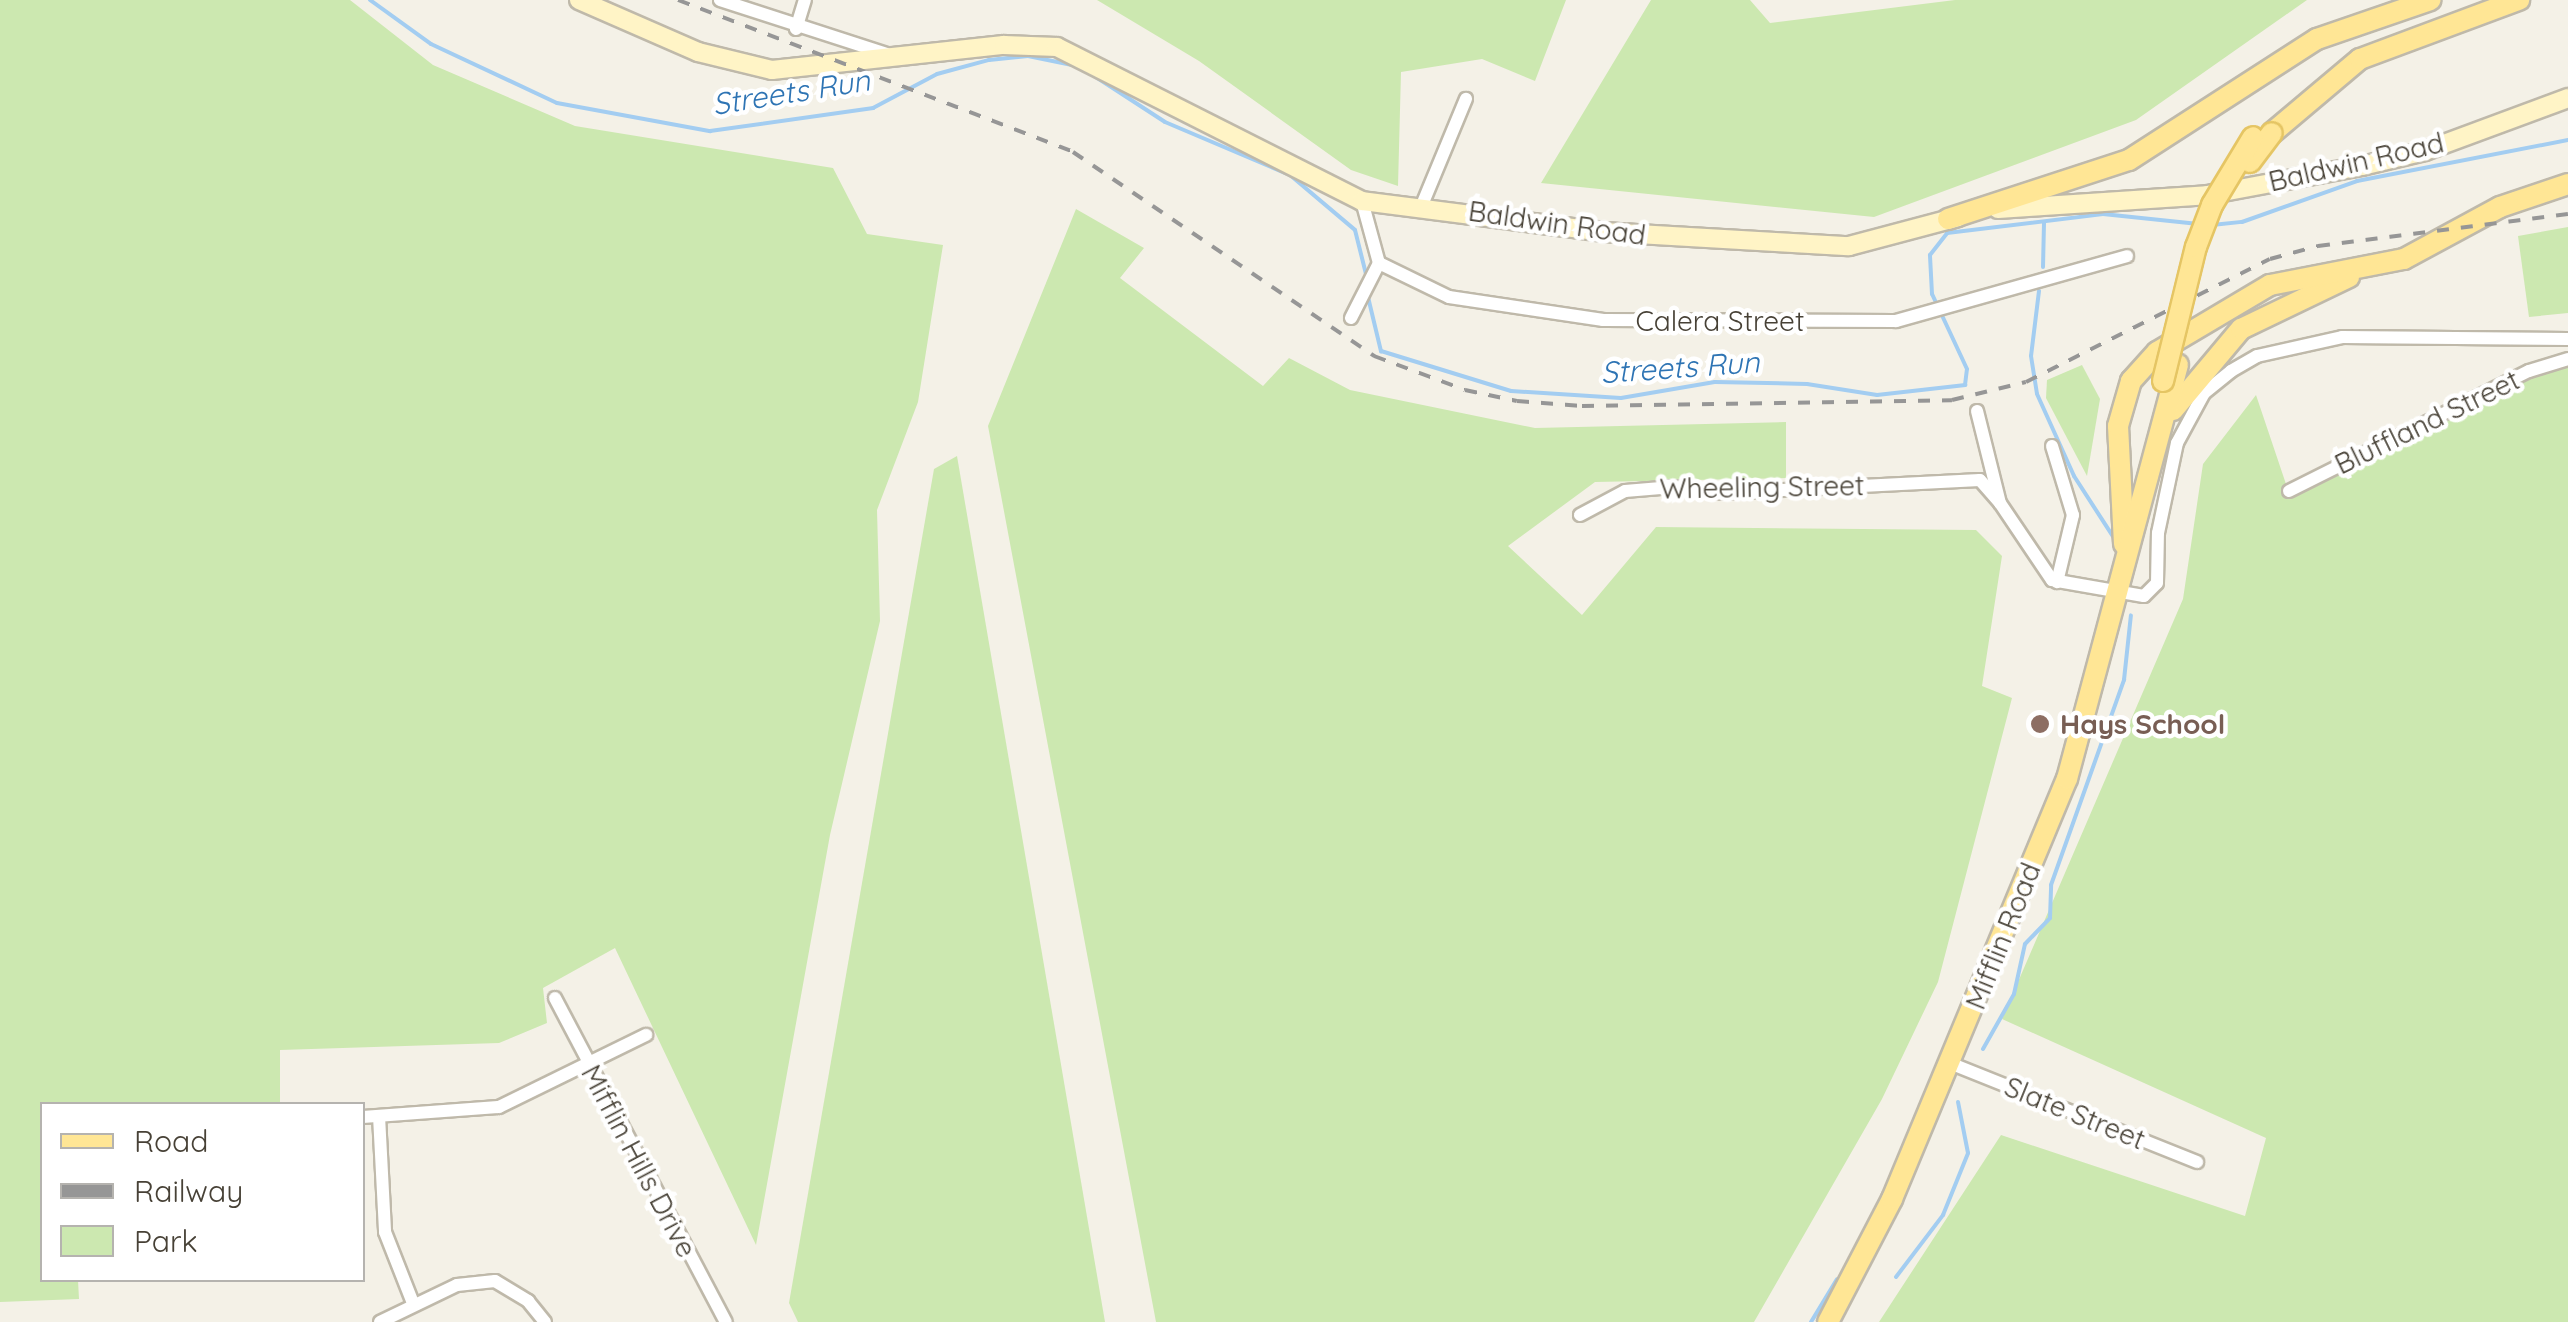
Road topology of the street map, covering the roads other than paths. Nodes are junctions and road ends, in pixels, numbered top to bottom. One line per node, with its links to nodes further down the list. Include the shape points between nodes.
1 (579, 0): 8 (main road, Baldwin Road, via 736,65 810,69)
2 (806, 0): 7 (street)
3 (2430, 0): 15 (main road, via 2317,39 2129,160)
4 (2470, 0): 11 (main road, Mifflin Road, via 2359,47 2303,87)
5 (2519, 0): 11 (main road, Mifflin Road, via 2360,59)
6 (720, 1): 7 (street)
7 (796, 29): 8 (street)
8 (899, 57): 13 (main road, Baldwin Road, via 1057,46)
9 (1466, 99): 14 (street)
10 (2566, 105): 15 (main road, Baldwin Road, via 2425,151 2207,195 2069,202)
11 (2262, 135): 22 (main road, Mifflin Road, bridge, via 2212,205 2196,247)
12 (2568, 184): 18 (main road, via 2500,207 2424,251)
13 (1362, 201): 14 (main road, Baldwin Road); 17 (street)
14 (1422, 204): 15 (main road, Baldwin Road, via 1603,232 1849,246)
15 (1948, 219)
16 (2127, 256): 17 (street, Calera Street, via 1896,321 1603,320 1450,297)
17 (1379, 264): 19 (street)
18 (2376, 266): 24 (main road, via 2241,329 2190,383); 31 (main road, via 2270,285 2144,364 2127,391 2118,426)
19 (1350, 318)
20 (2568, 339): 31 (street, via 2342,338 2257,356 2217,381 2188,418 2164,496 2156,583 2144,596)
21 (2568, 359): 26 (street, Bluffland Street)
22 (2170, 373): 24 (main road, Mifflin Road); 29 (main road, Mifflin Road)
23 (1976, 411): 27 (street)
24 (2160, 439): 29 (main road, Mifflin Road)
25 (2052, 446): 30 (street, via 2073,515)
26 (2288, 491)
27 (2000, 503): 28 (street, Wheeling Street, via 1980,480 1724,493 1672,487 1625,491); 30 (street)
28 (1580, 516)
29 (2134, 534): 31 (main road, Mifflin Road)
30 (2057, 582): 31 (street)
31 (2120, 585): 34 (main road, Mifflin Road, via 2073,762)
32 (555, 998): 35 (street, Mifflin Hills Drive)
33 (646, 1035): 35 (street)
34 (1952, 1064): 38 (street, Slate Street); 43 (main road, Mifflin Road)
35 (587, 1066): 36 (street, via 499,1107); 42 (street, Mifflin Hills Drive)
36 (379, 1116): 37 (street); 39 (street, via 384,1232)
37 (365, 1117)
38 (2197, 1162)
39 (413, 1303): 40 (street); 41 (street, via 457,1285 495,1281 528,1301)
40 (380, 1322)
41 (545, 1322)
42 (726, 1322)
43 (1828, 1322)

